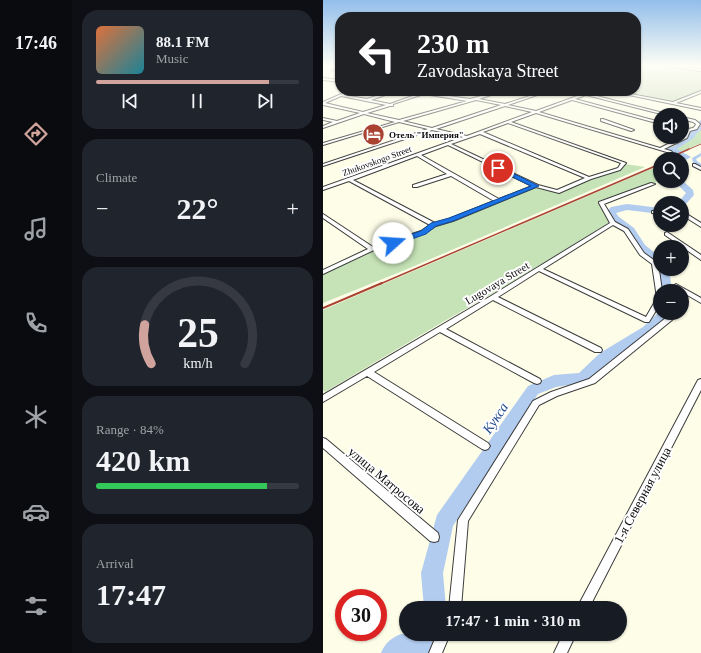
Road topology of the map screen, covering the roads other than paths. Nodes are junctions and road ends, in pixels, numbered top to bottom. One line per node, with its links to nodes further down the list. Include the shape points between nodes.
1 (338, 96): 16 (street)
2 (349, 96): 14 (street)
3 (377, 96): 14 (street)
4 (415, 96): 18 (street)
5 (448, 96): 15 (street)
6 (484, 96): 12 (street)
7 (532, 96): 19 (street)
8 (579, 96): 13 (street, Zhukovskogo Street)
9 (596, 96): 21 (street)
10 (639, 96): 17 (street)
11 (690, 96): 17 (street)
12 (476, 99): 15 (street); 19 (street)
13 (572, 99): 22 (street, Zhukovskogo Street); 27 (street)
14 (368, 100): 18 (street)
15 (471, 100): 28 (street)
16 (323, 103): 23 (street)
17 (673, 103): 20 (street)
18 (392, 105): 23 (street)
19 (506, 105): 22 (street); 34 (street)
20 (701, 109)
21 (653, 111)
22 (536, 112): 29 (street, Zhukovskogo Street); 38 (street)
23 (367, 113): 28 (street); 30 (street)
24 (323, 119): 30 (street)
25 (602, 120): 31 (street)
26 (689, 120): 37 (street, via 698,124 697,128)
27 (653, 121)
28 (399, 122): 34 (street); 41 (street)
29 (507, 122): 39 (street, Zhukovskogo Street); 51 (street, via 624,162 619,168)
30 (337, 123): 32 (street)
31 (617, 125): 33 (street); 36 (street)
32 (323, 127)
33 (611, 127)
34 (432, 129): 40 (street); 47 (street)
35 (605, 129): 38 (street)
36 (632, 130)
37 (689, 130)
38 (599, 131): 44 (street)
39 (479, 132): 40 (street, Zhukovskogo Street); 51 (street)
40 (467, 137): 42 (street, Zhukovskogo Street)
41 (323, 144)
42 (448, 144): 46 (street, Zhukovskogo Street); 55 (street)
43 (671, 144): 44 (street)
44 (660, 149): 45 (street)
45 (670, 152)
46 (418, 155): 50 (street); 52 (street, Zhukovskogo Street)
47 (323, 165)
48 (694, 165): 49 (street)
49 (701, 169)
50 (451, 174): 54 (street); 57 (street)
51 (589, 178): 55 (street, via 557,192)
52 (350, 180): 56 (street, Zhukovskogo Street); 61 (street)
53 (653, 184): 60 (street, via 601,203)
54 (415, 186)
55 (536, 186): 57 (street)
56 (323, 189)
57 (498, 201): 61 (street)
58 (323, 216): 64 (street)
59 (689, 218): 62 (street)
60 (613, 223): 66 (street, Lugovaya Street); 68 (street, via 626,230 642,254 655,263)
61 (434, 225): 64 (street, via 423,232)
62 (701, 225)
63 (667, 234): 65 (street)
64 (372, 249): 67 (street)
65 (701, 258)
66 (539, 269): 70 (street, Lugovaya Street); 72 (street, via 647,320)
67 (323, 272)
68 (658, 284)
69 (689, 295): 71 (street)
70 (493, 297): 74 (street, Lugovaya Street); 75 (street)
71 (701, 301)
72 (653, 310)
73 (668, 320): 83 (street, via 592,381 536,402 463,520)
74 (441, 329): 76 (street, Lugovaya Street); 77 (street)
75 (598, 350)
76 (367, 372): 79 (street, Lugovaya Street); 81 (street)
77 (537, 381)
78 (701, 382): 84 (street, 1-я Северная улица)
79 (323, 399)
80 (323, 442): 82 (street, улица Матросова)
81 (485, 446)
82 (434, 537)
83 (456, 601)
84 (587, 601)
85 (441, 641): 87 (street)
86 (566, 641): 88 (street)
87 (435, 653)
88 (560, 653)

